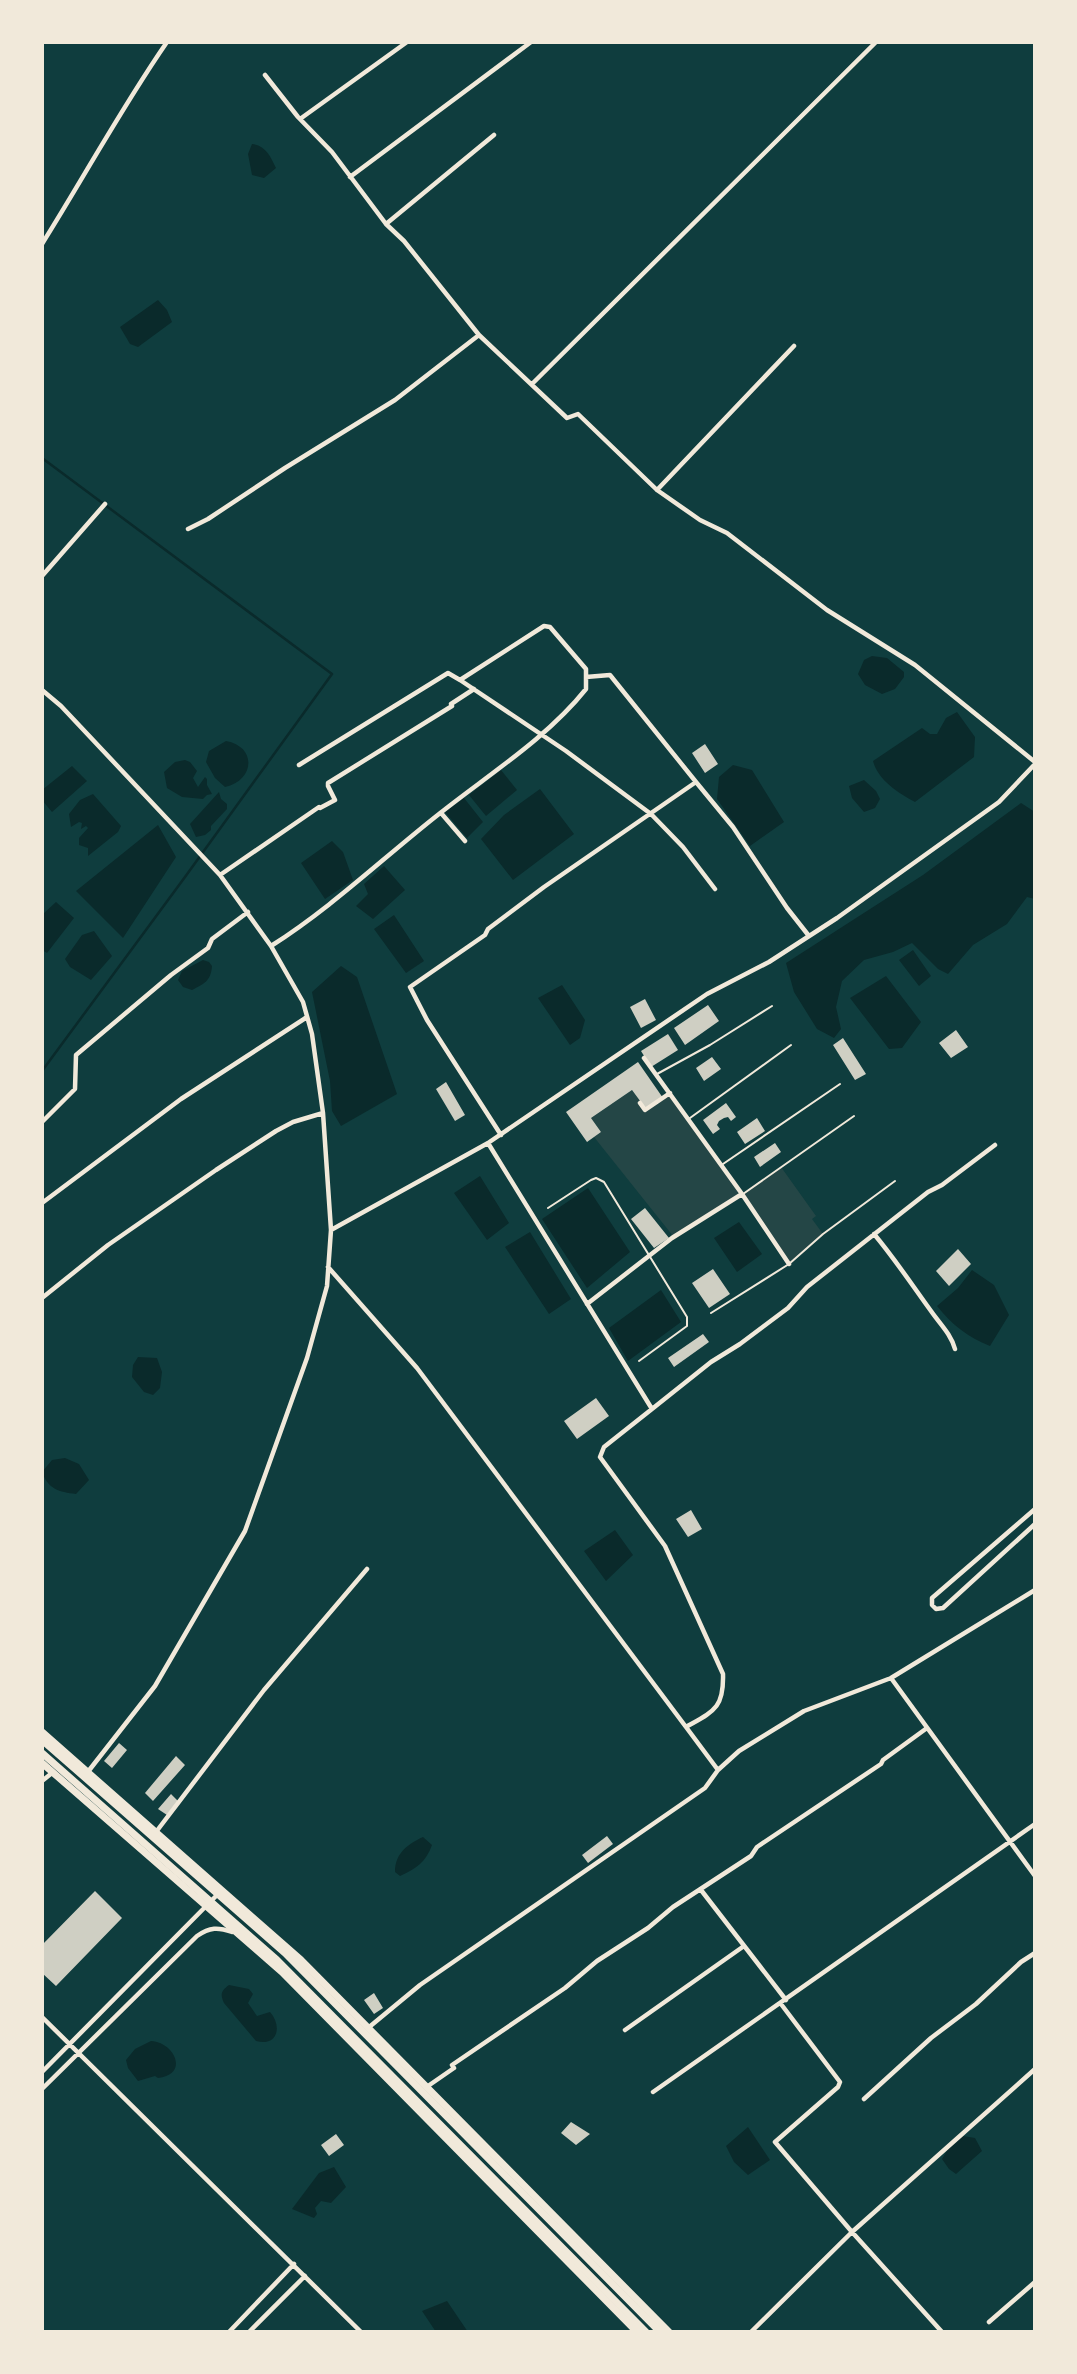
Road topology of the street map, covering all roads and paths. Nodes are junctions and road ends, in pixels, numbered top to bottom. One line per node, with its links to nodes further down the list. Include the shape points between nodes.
1 (167, 42): 10 (street)
2 (407, 42): 6 (street)
3 (531, 42): 8 (street)
4 (876, 42): 13 (street)
5 (265, 75): 6 (street)
6 (300, 120): 8 (street)
7 (494, 135): 9 (street)
8 (350, 177): 9 (street)
9 (386, 224): 11 (street)
10 (42, 244)
11 (479, 335): 13 (street); 16 (street, via 395,400)
12 (794, 346): 14 (street)
13 (532, 384): 14 (street, via 567,418 578,414)
14 (657, 491): 23 (street, via 727,533 827,610 915,665)
15 (105, 504): 17 (street)
16 (188, 529)
17 (42, 576)
18 (586, 677): 19 (street, via 586,668 544,626); 22 (street, via 586,689); 25 (street, via 610,676)
19 (460, 680): 20 (street); 24 (street, via 449,673)
20 (474, 689): 22 (street); 29 (street, via 328,783 335,800)
21 (42, 690): 29 (street)
22 (540, 734): 26 (street); 27 (street)
23 (1035, 763): 32 (street, via 999,802)
24 (299, 765)
25 (696, 782): 27 (street); 32 (street)
26 (441, 813): 28 (street); 33 (street, via 310,922)
27 (651, 814): 30 (street); 46 (street, via 410,987)
28 (465, 841)
29 (220, 875): 31 (street)
30 (715, 889)
31 (248, 912): 33 (street); 45 (street, via 76,1055 75,1089)
32 (809, 936): 46 (street, via 707,994)
33 (271, 946): 35 (street)
34 (772, 1006): 38 (lane)
35 (307, 1017): 42 (street); 52 (street, via 181,1098)
36 (791, 1045): 44 (lane)
37 (644, 1058): 38 (street)
38 (656, 1074): 40 (street)
39 (840, 1084): 49 (lane)
40 (670, 1093): 41 (street, via 645,1110); 44 (street)
41 (640, 1103)
42 (323, 1113): 54 (street); 59 (street, via 293,1122 226,1164 108,1245)
43 (854, 1116): 51 (lane)
44 (690, 1119): 49 (street)
45 (42, 1122)
46 (501, 1135): 47 (street)
47 (488, 1143): 54 (street); 60 (street)
48 (995, 1145): 55 (street)
49 (722, 1165): 51 (street)
50 (895, 1181): 57 (lane)
51 (742, 1194): 56 (street); 57 (street)
52 (42, 1203)
53 (548, 1208): 56 (lane, via 596,1178 604,1182)
54 (331, 1230): 58 (street)
55 (874, 1234): 62 (street, via 901,1266); 64 (street, via 807,1287 788,1308)
56 (649, 1256): 60 (street); 63 (lane, via 689,1322)
57 (789, 1264): 61 (lane)
58 (328, 1267): 70 (street, via 433,1388); 78 (street, via 307,1359 245,1531 155,1686)
59 (42, 1298)
60 (587, 1304): 64 (street)
61 (711, 1313)
62 (955, 1349)
63 (639, 1361)
64 (652, 1409): 70 (street, via 604,1447 600,1457 665,1546 723,1674 724,1695 719,1704)
65 (1035, 1509): 66 (street, via 932,1598 932,1605 943,1608)
66 (1035, 1524)
67 (367, 1569): 81 (street, via 264,1690)
68 (1035, 1590): 69 (street)
69 (891, 1678): 71 (street); 76 (street, via 804,1711 739,1751)
70 (686, 1727): 76 (street)
71 (927, 1728): 82 (street); 85 (street)
72 (42, 1732): 78 (main road)
73 (42, 1740): 113 (main road, via 285,1953)
74 (42, 1753): 112 (main road, via 277,1960)
75 (42, 1763): 77 (main road)
76 (718, 1770): 93 (street, via 705,1788 419,1985)
77 (52, 1773): 79 (street); 86 (main road)
78 (87, 1773): 81 (main road)
79 (42, 1781)
80 (1035, 1824): 82 (street)
81 (156, 1832): 84 (main road)
82 (1009, 1842): 83 (street); 90 (street)
83 (1035, 1876)
84 (222, 1890): 86 (street); 93 (main road)
85 (701, 1890): 88 (street); 99 (street)
86 (206, 1907): 87 (main road); 95 (street)
87 (240, 1935): 96 (street, via 208,1928); 111 (main road, via 282,1972)
88 (744, 1946): 90 (street); 94 (street)
89 (1035, 1953): 102 (street)
90 (786, 2000): 91 (street)
91 (781, 2004): 101 (street); 103 (street, via 840,2082 775,2143)
92 (42, 2017): 95 (street)
93 (368, 2028): 99 (main road)
94 (625, 2030)
95 (70, 2045): 96 (street); 98 (street)
96 (79, 2052): 100 (street); 104 (street)
97 (1035, 2068): 103 (street)
98 (42, 2073)
99 (428, 2086): 114 (main road)
100 (42, 2089)
101 (653, 2092)
102 (864, 2099)
103 (852, 2232): 115 (street); 116 (street)
104 (294, 2264): 105 (street); 108 (street)
105 (305, 2276): 109 (street); 110 (street)
106 (1035, 2283): 107 (street)
107 (989, 2322)
108 (229, 2332)
109 (249, 2332)
110 (361, 2332)
111 (637, 2332)
112 (646, 2332)
113 (660, 2332)
114 (669, 2332)
115 (751, 2332)
116 (942, 2332)

